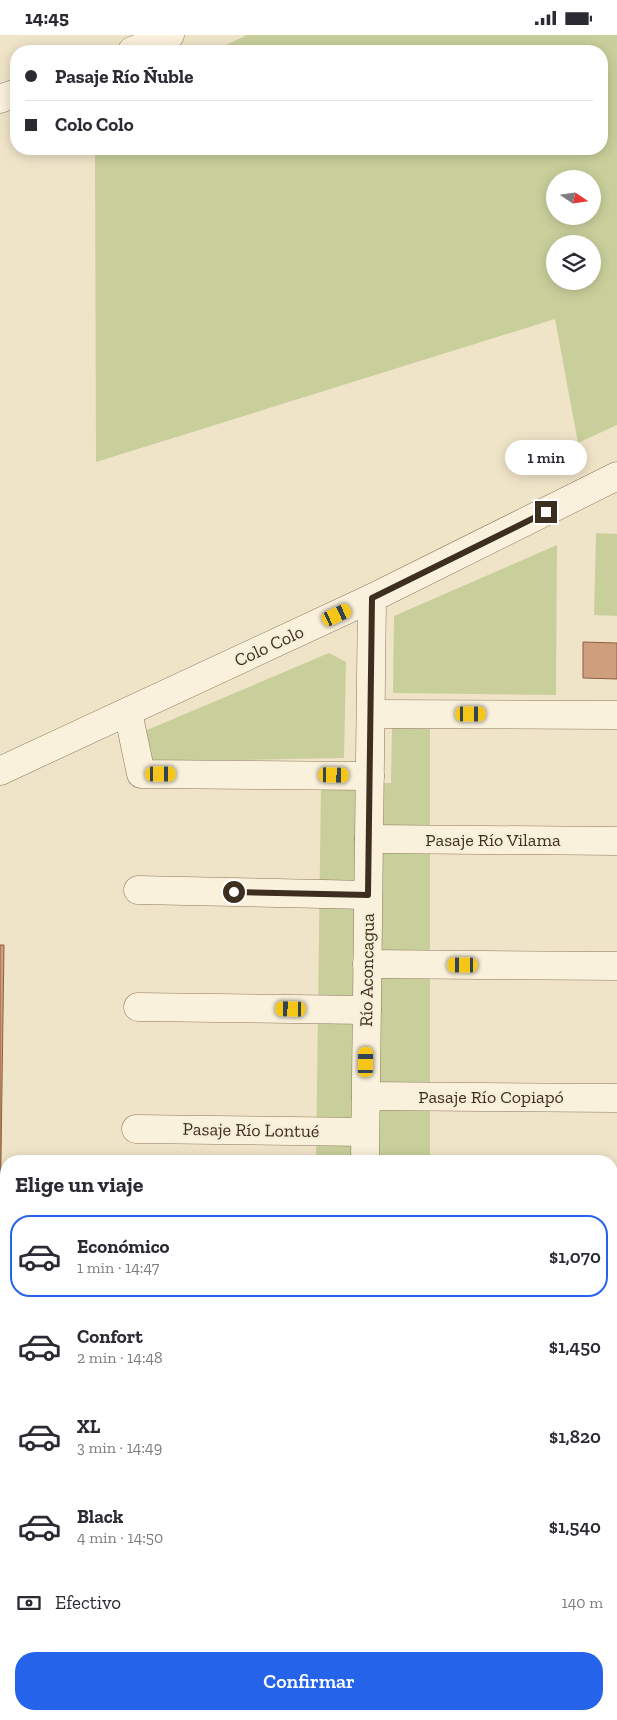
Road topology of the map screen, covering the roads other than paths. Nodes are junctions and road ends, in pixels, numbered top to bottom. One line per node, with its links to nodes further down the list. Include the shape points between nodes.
1 (170, 35): 2 (street)
2 (146, 45)
3 (617, 476): 4 (street, Colo Colo)
4 (372, 598): 5 (street, Colo Colo); 6 (street, Río Aconcagua)
5 (128, 712): 8 (street, Colo Colo); 9 (street, via 141,773)
6 (371, 714): 7 (street); 9 (street, Río Aconcagua)
7 (617, 715)
8 (0, 771)
9 (370, 776): 10 (street, Río Aconcagua)
10 (369, 839): 11 (street, Pasaje Río Vilama); 13 (street, Río Aconcagua)
11 (617, 841)
12 (138, 890): 13 (street)
13 (368, 895): 14 (street, Río Aconcagua)
14 (368, 964): 15 (street); 17 (street, Río Aconcagua)
15 (617, 966)
16 (138, 1007): 17 (street)
17 (367, 1011): 18 (street, Río Aconcagua)
18 (366, 1096): 19 (street, Pasaje Río Copiapó); 21 (street, Río Aconcagua)
19 (617, 1098)
20 (136, 1129): 21 (street, Pasaje Río Lontué)
21 (365, 1132): 22 (street, Río Aconcagua)
22 (365, 1155)

